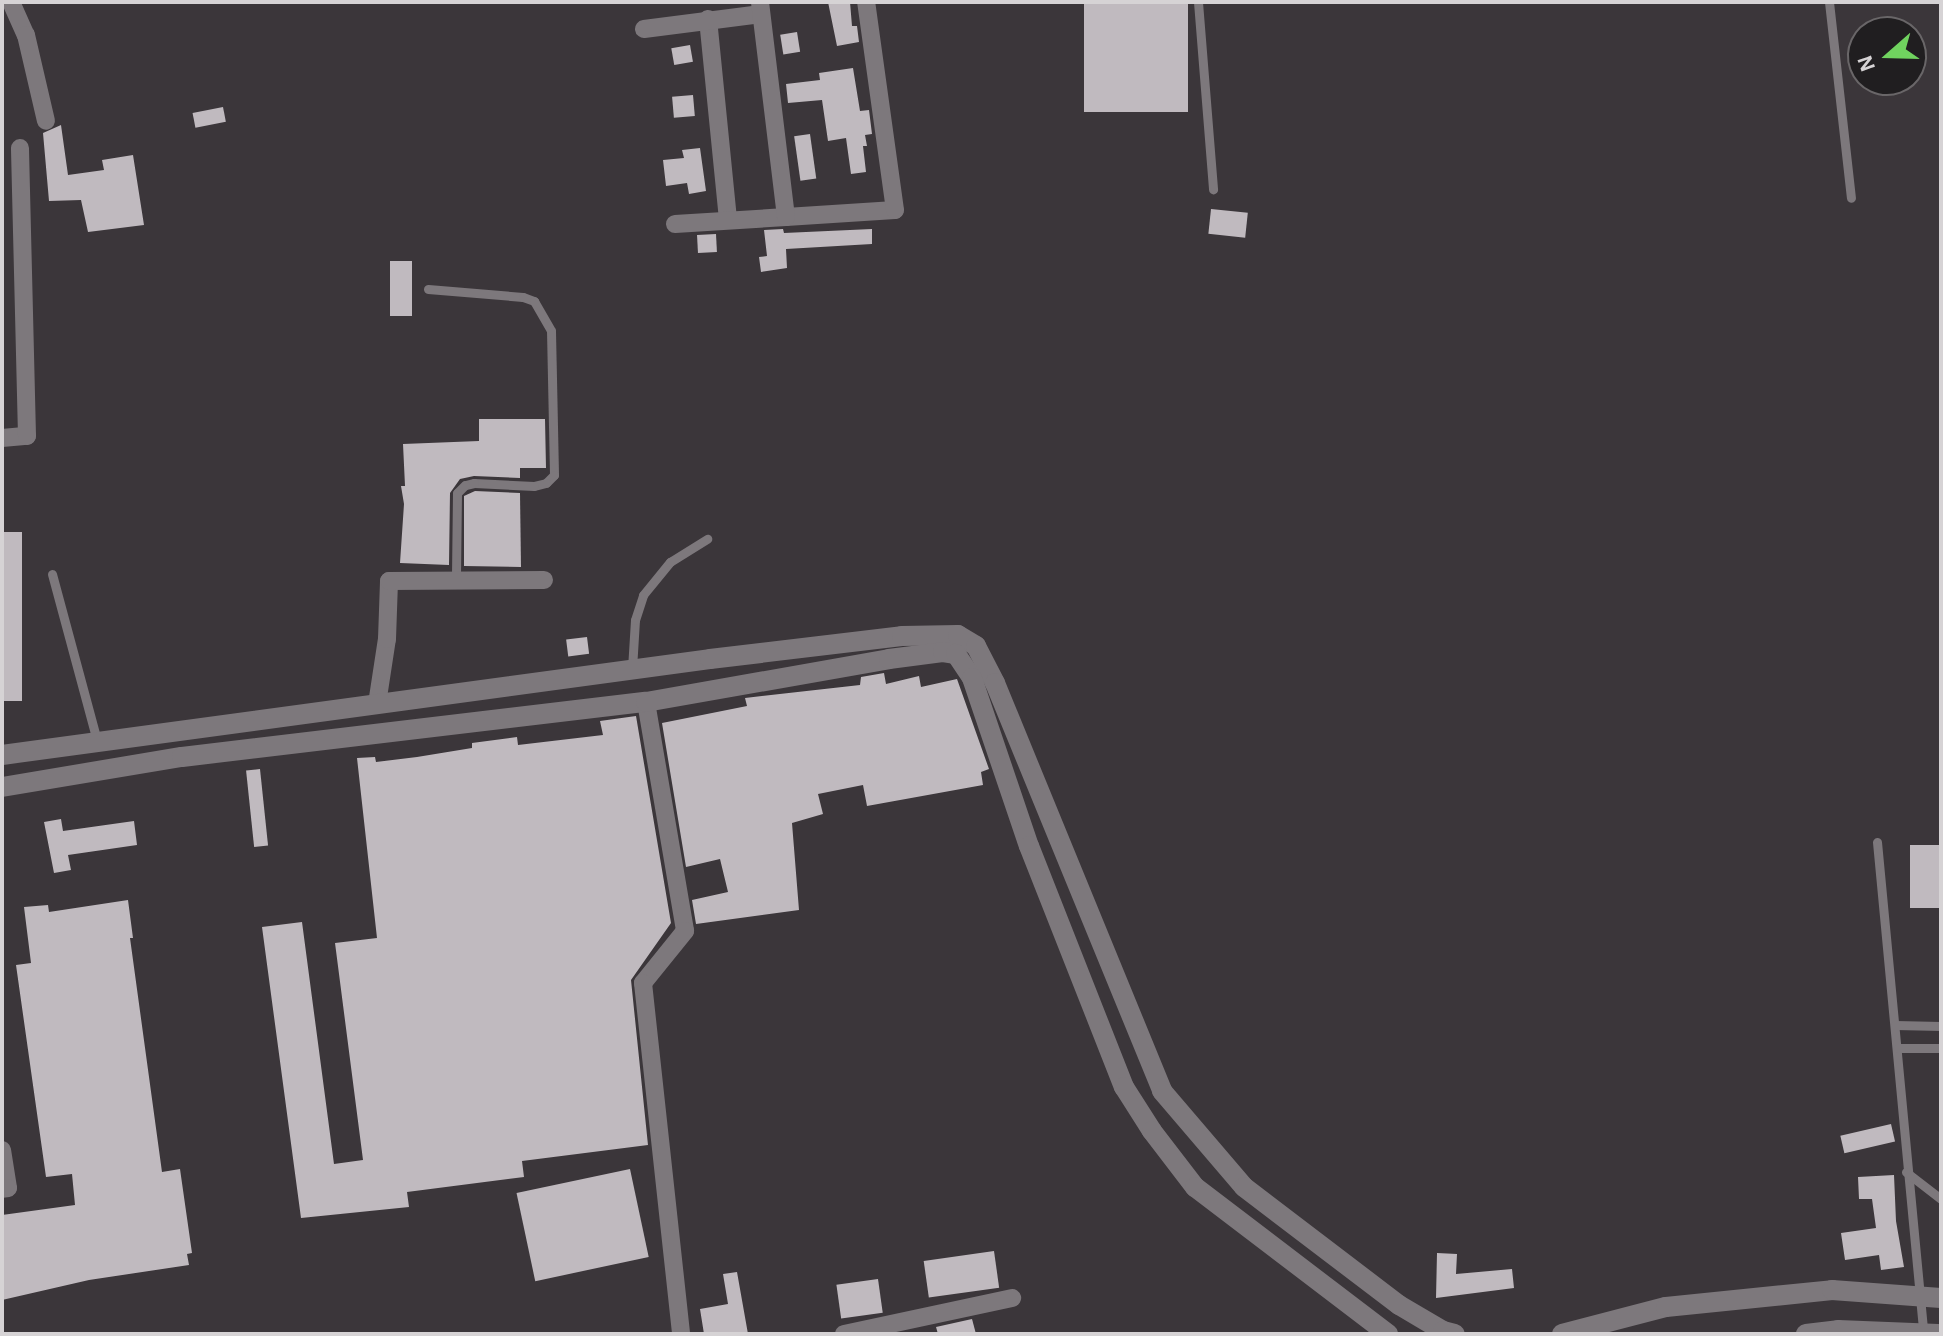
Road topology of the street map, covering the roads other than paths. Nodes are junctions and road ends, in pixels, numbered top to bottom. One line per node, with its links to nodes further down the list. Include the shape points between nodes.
1 (11, 2): 8 (street, via 26,35)
2 (866, 2): 12 (street, via 895,210)
3 (1198, 2): 10 (lane)
4 (1829, 2): 11 (lane)
5 (760, 8): 6 (street); 12 (street)
6 (708, 19): 7 (street); 13 (street)
7 (644, 29)
8 (46, 121)
9 (20, 148): 16 (street, via 27,436)
10 (1213, 189)
11 (1851, 198)
12 (786, 217): 13 (street)
13 (728, 219): 14 (street)
14 (675, 224)
15 (428, 289): 19 (lane, via 523,297 534,301 551,331 554,475 534,486 474,483 457,493)
16 (2, 438)
17 (707, 539): 21 (lane, via 670,562 643,595 635,620)
18 (52, 574): 26 (lane)
19 (456, 580): 20 (street); 24 (street, via 389,581)
20 (544, 580)
21 (632, 669): 22 (street); 45 (street, via 939,633 958,635 976,646 1019,737 1162,1091 1244,1187 1399,1305)
22 (535, 683): 24 (street); 25 (street)
23 (646, 702): 25 (street); 42 (street, via 685,931 643,983); 44 (street, via 889,659 956,654 972,678 1029,846 1124,1087 1195,1187)
24 (377, 704): 26 (street)
25 (539, 717): 28 (street, via 182,757)
26 (97, 741): 27 (street)
27 (2, 755)
28 (2, 787)
29 (1877, 842): 30 (lane)
30 (1895, 1025): 31 (lane); 32 (lane)
31 (1941, 1026)
32 (1898, 1048): 33 (lane); 35 (lane)
33 (1941, 1048)
34 (2, 1150): 36 (street, via 8,1188)
35 (1906, 1172): 37 (lane); 38 (lane)
36 (2, 1189)
37 (1941, 1199)
38 (1919, 1296): 40 (street); 41 (lane); 46 (street, via 1832,1290 1741,1299 1666,1307)
39 (1012, 1298): 43 (street)
40 (1941, 1298)
41 (1923, 1333): 47 (street); 48 (street)
42 (681, 1334)
43 (844, 1334)
44 (1388, 1334)
45 (1455, 1334)
46 (1562, 1334)
47 (1806, 1334)
48 (1938, 1334)

